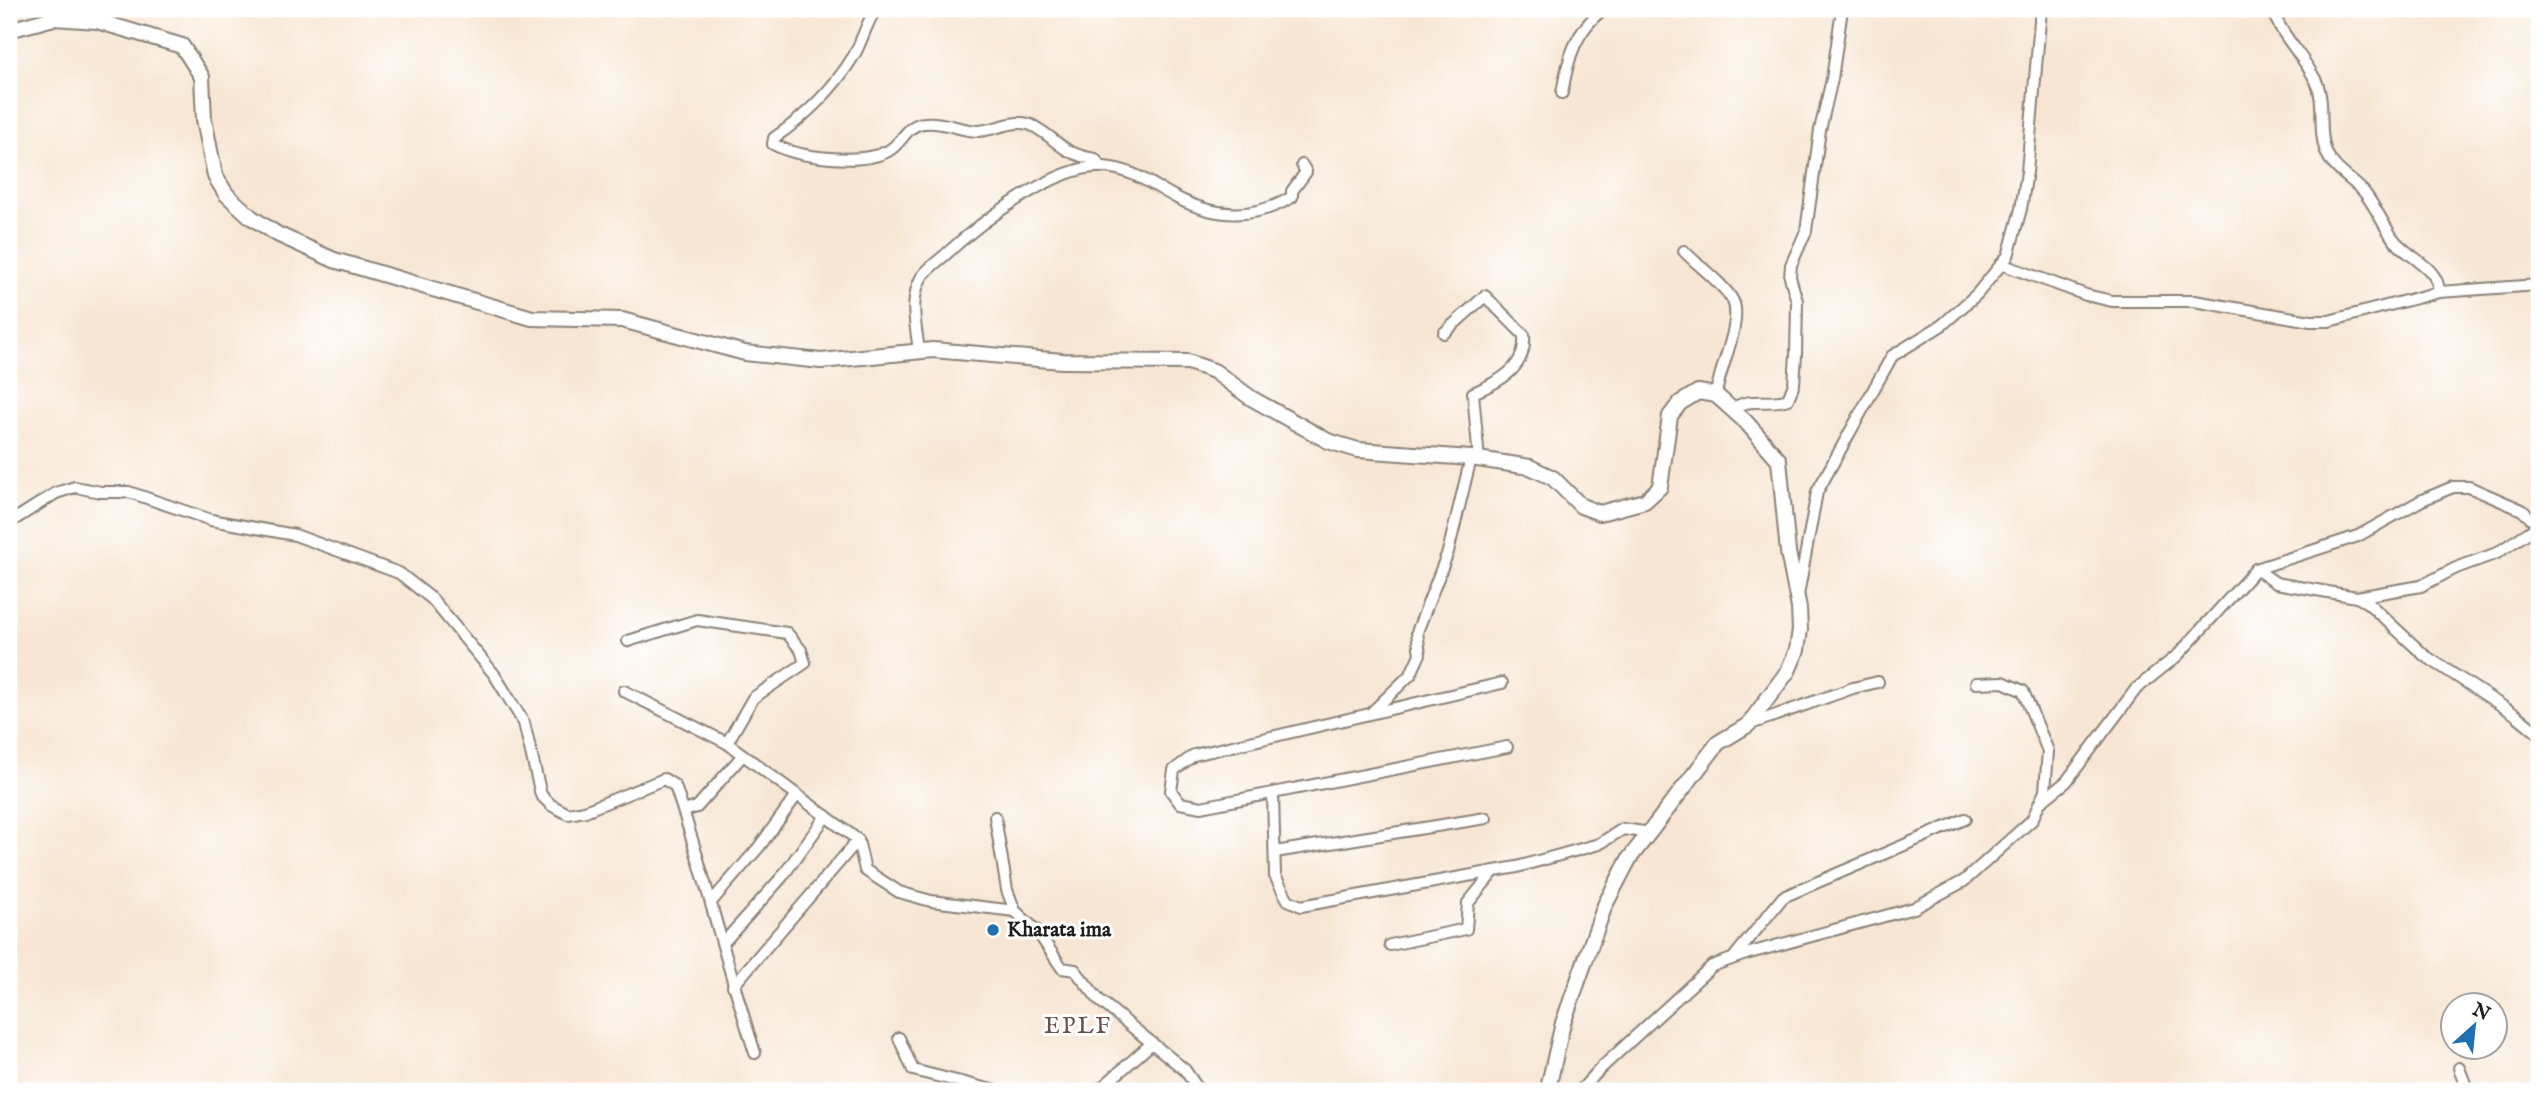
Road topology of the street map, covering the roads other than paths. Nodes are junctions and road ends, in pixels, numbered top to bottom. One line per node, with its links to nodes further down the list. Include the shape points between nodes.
1 (877, 9): 9 (street, via 854,56 831,88 811,111 774,138 773,144 789,153 868,156 886,152 908,129 921,123 979,131 1018,122 1034,126 1074,155 1095,159)
2 (1603, 9): 7 (street, via 1586,23 1574,43)
3 (1842, 9): 17 (street, via 1806,231 1791,265 1797,301 1794,384 1788,399 1744,401 1732,409)
4 (2040, 9): 11 (street, via 2021,209 2008,256)
5 (2272, 9): 13 (street, via 2277,26 2318,85 2327,154 2362,191 2393,240 2435,276)
6 (9, 30): 15 (street, via 54,18 97,21 182,46 202,77 210,160 226,194 277,234 334,260 521,316 622,320 745,353 821,361)
7 (1562, 93)
8 (1302, 165): 9 (street, via 1306,172 1292,197 1272,209 1235,216 1178,198 1123,170)
9 (1101, 167): 15 (street, via 1073,172 980,223 922,276 913,299)
10 (1684, 251): 16 (street, via 1732,299 1736,312)
11 (2001, 264): 13 (street, via 2112,301 2194,301 2311,321 2329,321); 22 (street, via 1977,294 1942,325 1892,356 1817,492)
12 (2539, 285): 13 (street)
13 (2439, 292)
14 (1444, 333): 18 (street, via 1485,296 1524,335 1525,345 1511,374 1473,393)
15 (919, 351): 18 (street, via 1062,361 1188,362 1214,371 1251,398 1328,441 1357,450)
16 (1716, 395): 17 (street); 18 (street, via 1698,392 1680,402 1670,416 1660,487 1645,501 1600,513 1581,506 1553,478 1530,467)
17 (1736, 413): 22 (street, via 1779,460 1788,552)
18 (1475, 459): 29 (street, via 1418,632 1420,654 1411,674)
19 (9, 523): 38 (street, via 56,493 75,487 129,492 211,520 295,535 399,573 432,599 494,674 524,723 541,795 551,805 568,814 585,811 664,779 675,786)
20 (2539, 526): 21 (street, via 2522,510 2469,487 2453,487 2358,536); 23 (street, via 2497,553 2421,586)
21 (2256, 569): 23 (street, via 2276,583); 37 (street, via 2178,655 2136,689 2066,782)
22 (1798, 597): 30 (street, via 1797,650 1788,671)
23 (2357, 597): 31 (street, via 2424,655)
24 (628, 642): 32 (street, via 697,620 787,633 805,663 753,698)
25 (1878, 682): 30 (street)
26 (1502, 683): 29 (street)
27 (1976, 683): 37 (street, via 2003,682 2023,691 2048,751)
28 (624, 691): 32 (street)
29 (1371, 712): 35 (street, via 1194,755 1174,770 1171,791 1180,803 1201,807)
30 (1748, 725): 43 (street, via 1718,743)
31 (2539, 734)
32 (727, 743): 34 (street)
33 (1507, 747): 35 (street)
34 (743, 755): 36 (street); 38 (street, via 697,807)
35 (1273, 793): 45 (street)
36 (797, 795): 39 (street); 47 (street)
37 (2040, 803): 51 (street, via 2032,820 1964,881 1914,908)
38 (684, 811): 47 (street)
39 (826, 816): 44 (street); 49 (street, via 782,877)
40 (996, 817): 48 (street, via 1007,890)
41 (1486, 818): 45 (street)
42 (1965, 819): 51 (street, via 1783,897)
43 (1651, 833): 46 (street, via 1623,829 1599,844); 60 (street, via 1629,859 1605,905 1563,1023 1549,1084)
44 (858, 840): 48 (street, via 865,870 899,892 931,901); 52 (street)
45 (1275, 852): 46 (street, via 1280,891 1301,906)
46 (1494, 871): 50 (street, via 1468,903 1466,929)
47 (712, 901): 49 (street)
48 (1015, 911): 54 (street, via 1037,931 1062,968 1075,970 1099,1000)
49 (724, 942): 52 (street)
50 (1390, 945)
51 (1734, 958): 61 (street, via 1712,967)
52 (733, 986): 55 (street)
53 (899, 1038): 57 (street, via 913,1070)
54 (1151, 1044): 58 (street); 59 (street, via 1185,1070)
55 (755, 1053)
56 (2459, 1068): 62 (street)
57 (996, 1091)
58 (1098, 1091)
59 (1198, 1091)
60 (1553, 1091)
61 (1580, 1091)
62 (2468, 1091)

